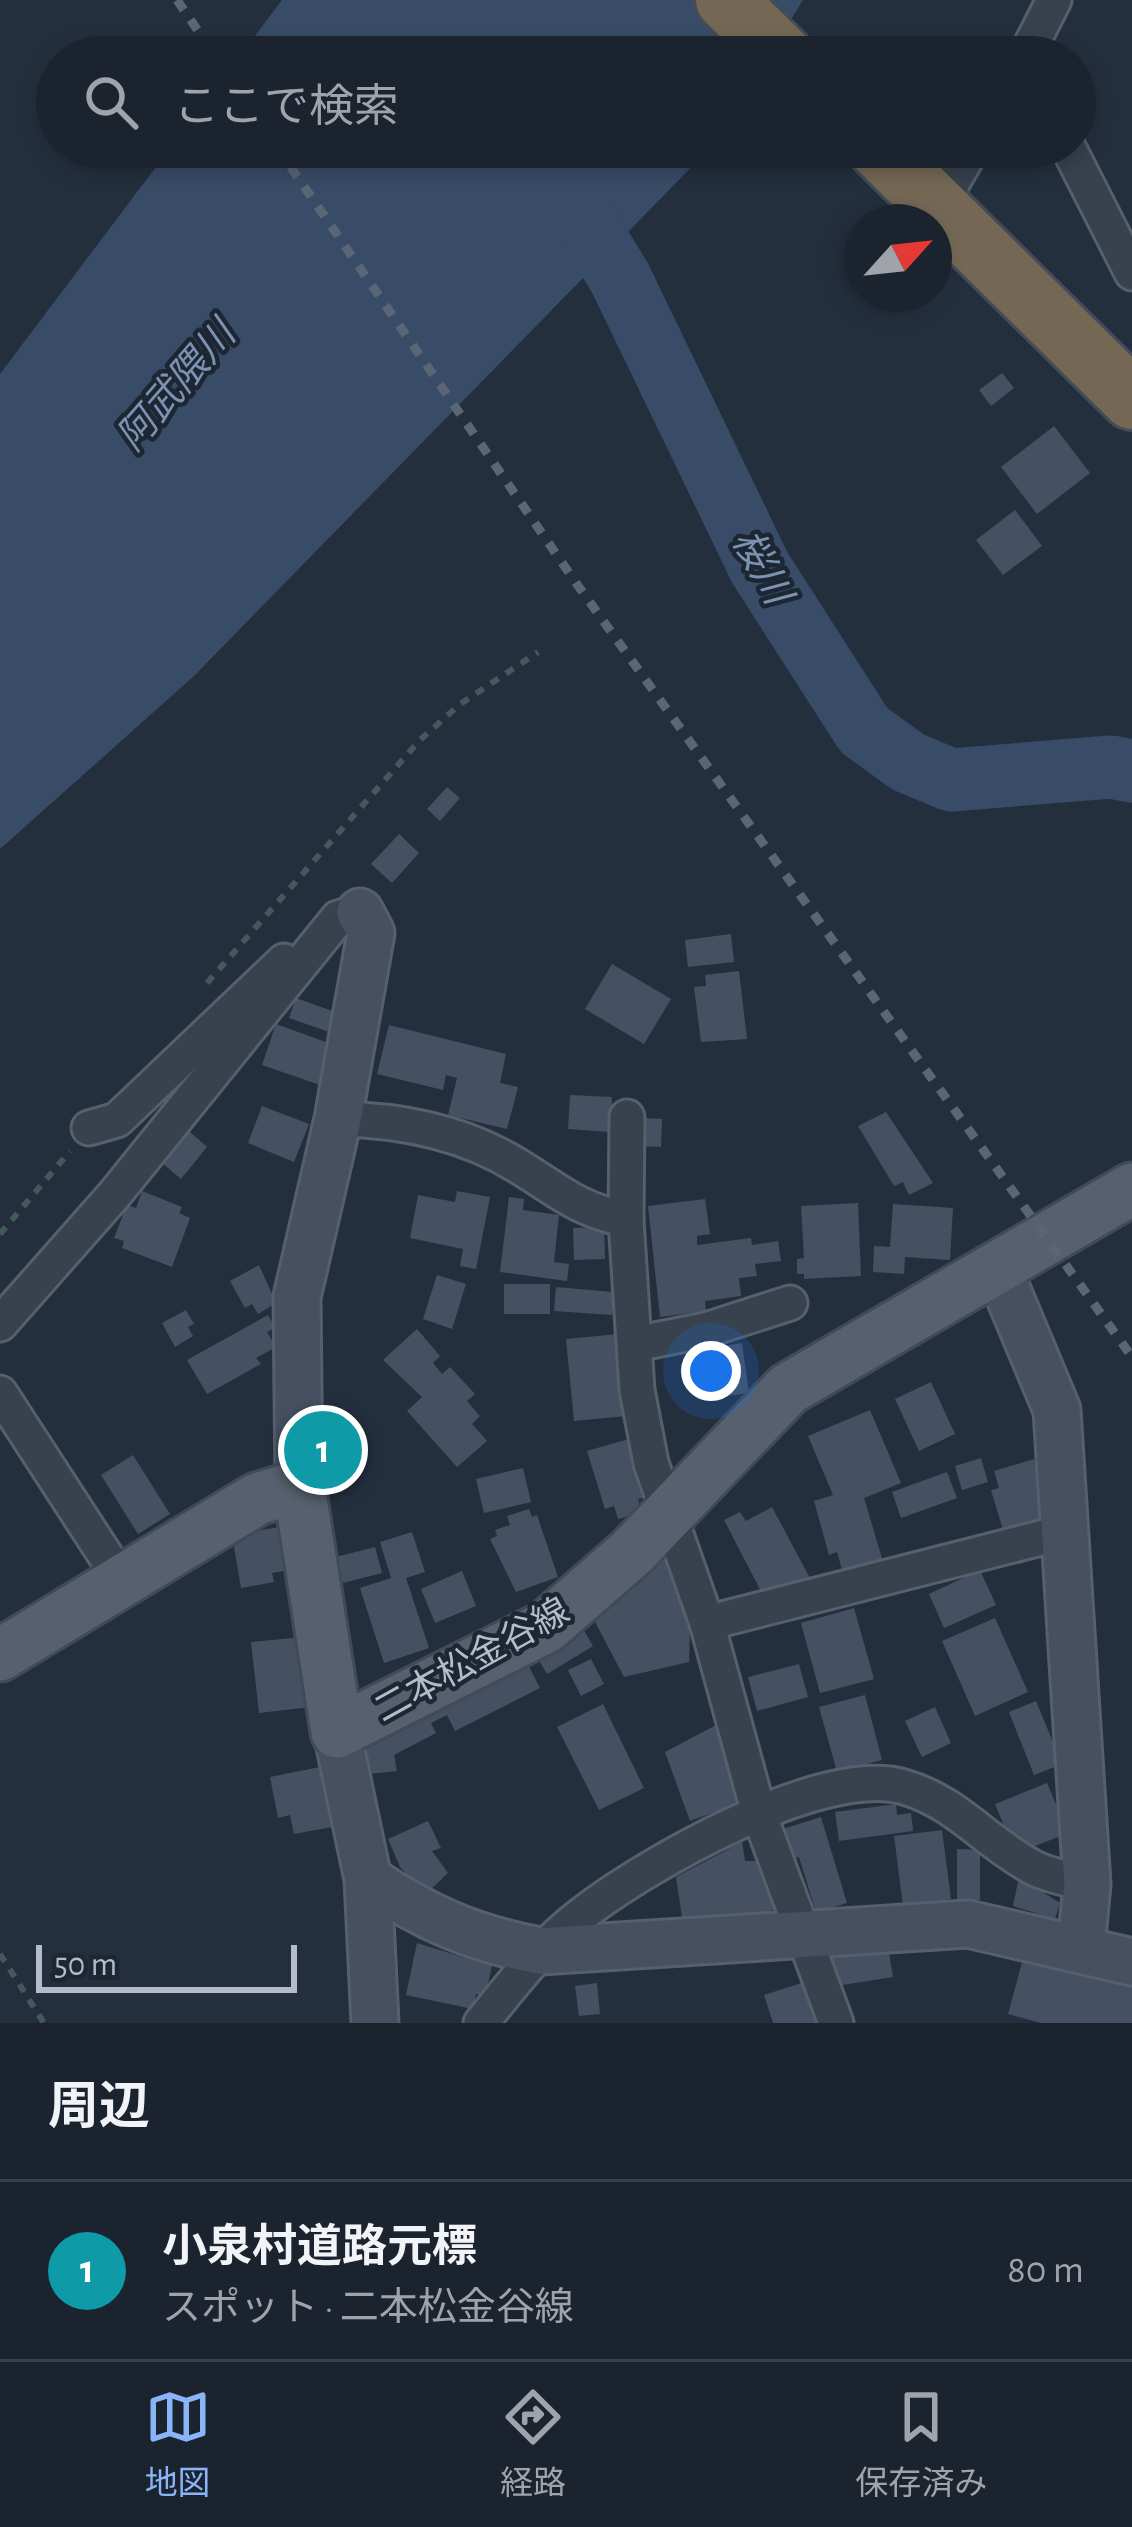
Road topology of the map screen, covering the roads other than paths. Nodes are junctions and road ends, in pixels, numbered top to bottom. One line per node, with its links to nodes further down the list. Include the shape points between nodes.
1 (726, 0): 3 (highway)
2 (1054, 0): 4 (street)
3 (763, 36)
4 (1036, 36)
5 (898, 168): 8 (highway)
6 (961, 168): 9 (street)
7 (1079, 168): 11 (street)
8 (935, 204)
9 (940, 204)
10 (952, 221): 12 (highway)
11 (1132, 274)
12 (1132, 400)
13 (342, 923): 15 (street, via 371,933); 16 (street, via 292,953 117,1120); 21 (street)
14 (626, 1117): 18 (street)
15 (338, 1119): 18 (street, via 412,1125 476,1146 562,1199); 24 (street, via 297,1298)
16 (88, 1128)
17 (1132, 1189): 19 (main road, 二本松金谷線)
18 (626, 1220): 22 (street)
19 (998, 1269): 25 (main road, 二本松金谷線, via 788,1389); 26 (street, via 1057,1410)
20 (790, 1303): 22 (street)
21 (0, 1324)
22 (635, 1344): 25 (street, via 651,1463)
23 (0, 1393): 27 (street)
24 (299, 1486): 27 (main road, via 257,1499); 30 (main road, 二本松金谷線)
25 (670, 1514): 28 (street); 30 (main road, 二本松金谷線, via 546,1627)
26 (1069, 1531): 28 (street); 33 (street)
27 (122, 1581): 29 (main road)
28 (707, 1624): 31 (street)
29 (0, 1655)
30 (337, 1732): 32 (street)
31 (759, 1814): 33 (street, via 830,1788 896,1784 943,1799 1034,1868); 34 (street); 36 (street, via 640,1876)
32 (368, 1879): 36 (street, via 414,1911 482,1940); 38 (street)
33 (1087, 1884): 35 (street)
34 (806, 1936): 35 (street, via 968,1924); 36 (street); 40 (street)
35 (1081, 1949): 37 (street)
36 (540, 1951): 39 (street)
37 (1132, 1962)
38 (375, 2023)
39 (481, 2023)
40 (836, 2023)

